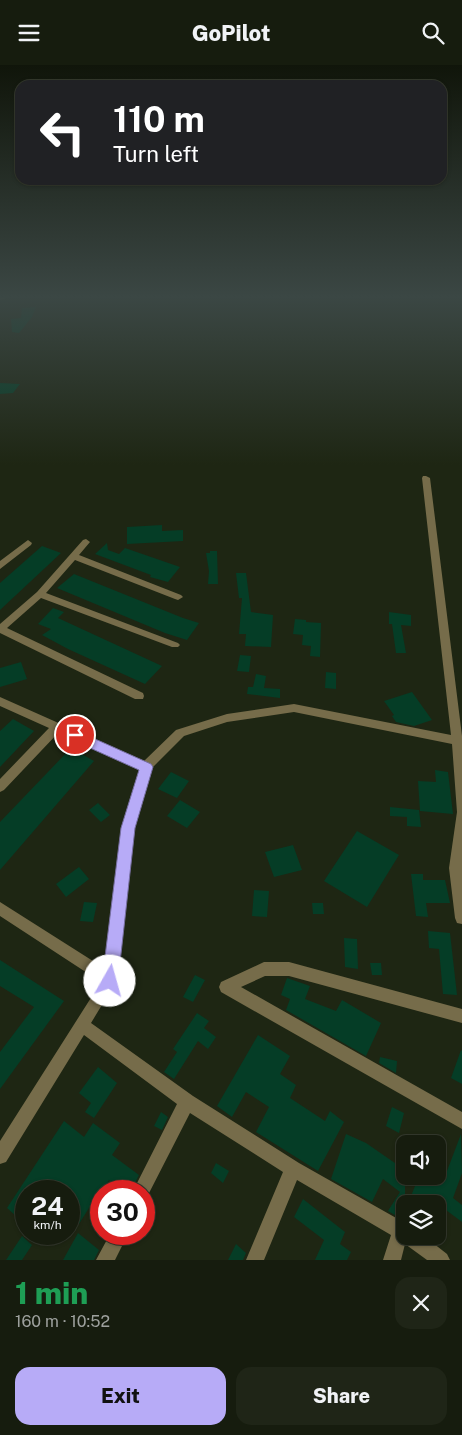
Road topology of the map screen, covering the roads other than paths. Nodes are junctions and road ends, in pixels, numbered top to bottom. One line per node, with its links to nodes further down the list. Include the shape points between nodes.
1 (426, 478): 13 (street)
2 (86, 542): 4 (street)
3 (28, 543): 5 (street)
4 (73, 556): 6 (street); 7 (street)
5 (0, 566)
6 (40, 594): 8 (street); 9 (street)
7 (178, 597)
8 (0, 629): 10 (street)
9 (175, 645)
10 (139, 696)
11 (2, 704): 12 (street)
12 (57, 727): 14 (street); 15 (street)
13 (459, 741): 14 (street, via 294,708 227,718 180,733); 16 (street)
14 (146, 767): 20 (street, via 128,828)
15 (0, 787)
16 (462, 812): 17 (street)
17 (459, 868): 19 (street)
18 (0, 908): 20 (street)
19 (462, 918)
20 (110, 981): 22 (street)
21 (462, 1016): 24 (street, via 289,969 264,969 226,987)
22 (82, 1025): 23 (street); 25 (street)
23 (187, 1101): 26 (street); 27 (street)
24 (462, 1121)
25 (0, 1156)
26 (293, 1169): 28 (street); 33 (street)
27 (147, 1180)
28 (396, 1228)
29 (113, 1245): 32 (street)
30 (399, 1245): 34 (street)
31 (421, 1245): 35 (street)
32 (105, 1260)
33 (254, 1260)
34 (392, 1260)
35 (441, 1260)

